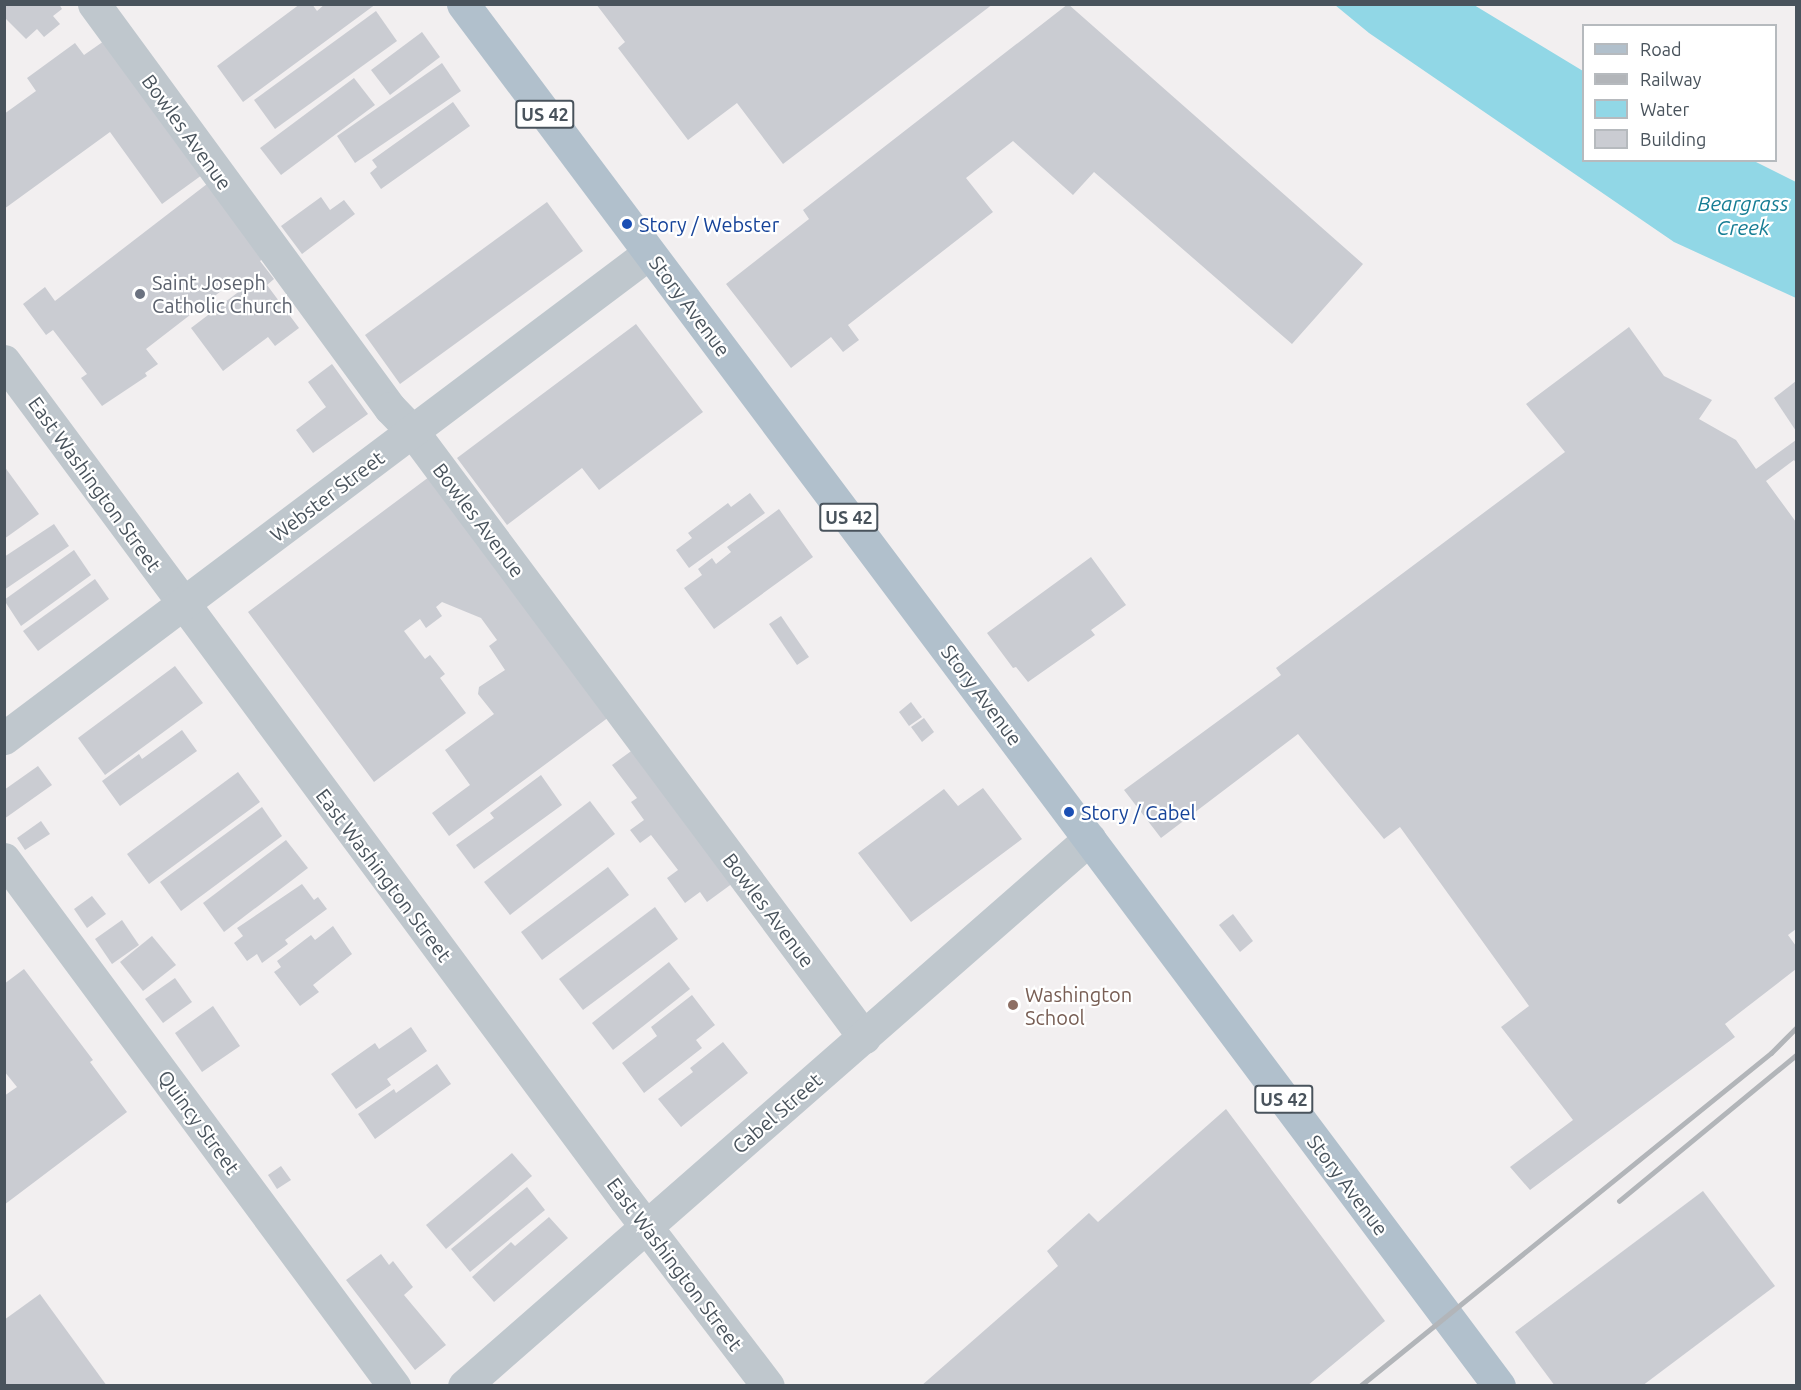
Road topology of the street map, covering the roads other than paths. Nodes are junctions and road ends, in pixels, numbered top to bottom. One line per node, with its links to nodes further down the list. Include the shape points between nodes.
1 (94, 4): 5 (street, Bowles Avenue, via 390,408)
2 (463, 4): 3 (main road, Story Avenue / US 42)
3 (649, 253): 5 (street, Webster Street); 8 (main road, Story Avenue / US 42)
4 (4, 361): 6 (street, East Washington Street)
5 (413, 432): 6 (street, Webster Street); 10 (street, Bowles Avenue)
6 (183, 604): 7 (street, Webster Street); 11 (street, East Washington Street)
7 (4, 738)
8 (1089, 839): 10 (street, Cabel Street); 15 (main road, Story Avenue / US 42)
9 (4, 859): 12 (street, Quincy Street)
10 (864, 1037): 11 (street, Cabel Street)
11 (647, 1228): 13 (street, Cabel Street); 14 (street, East Washington Street)
12 (394, 1386)
13 (464, 1386)
14 (768, 1386)
15 (1499, 1386)

